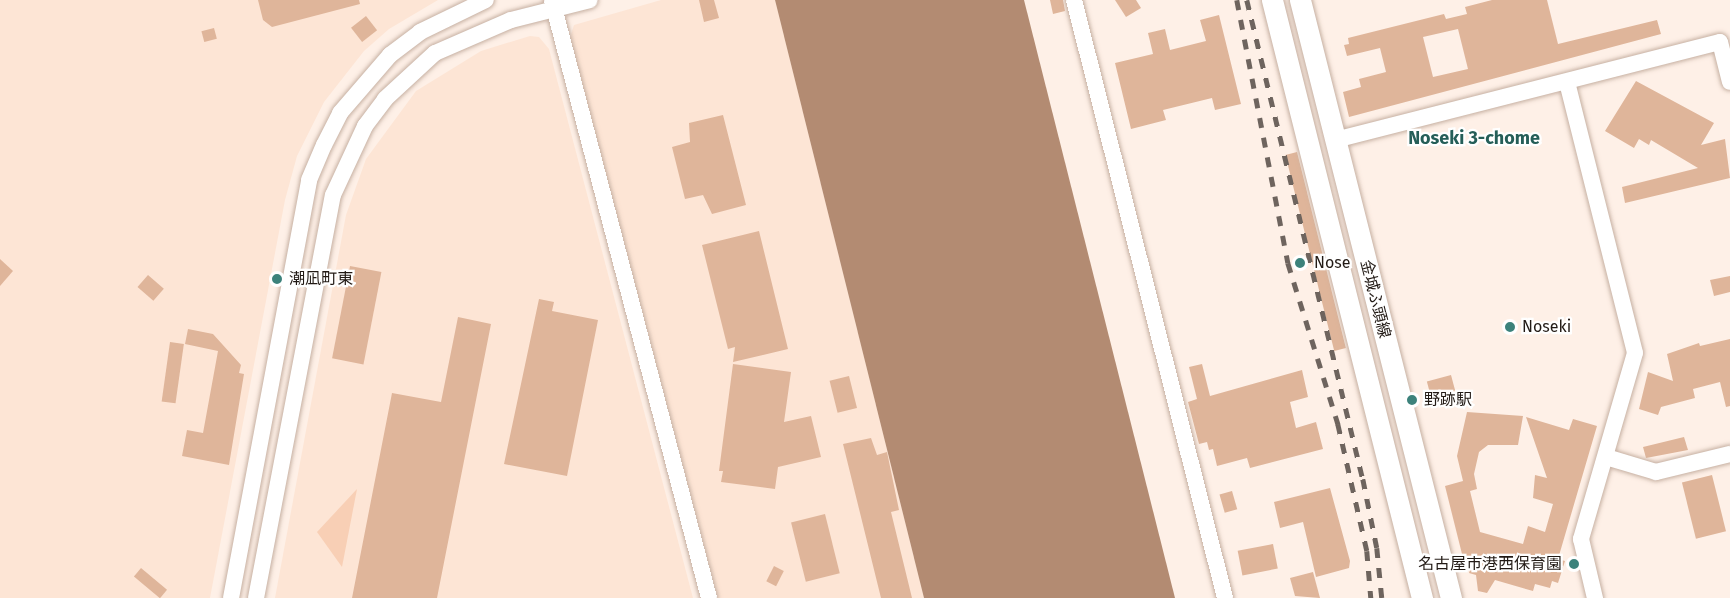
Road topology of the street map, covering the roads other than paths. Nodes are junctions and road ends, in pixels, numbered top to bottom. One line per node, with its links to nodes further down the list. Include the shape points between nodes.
1 (486, 0): 13 (street, via 420,32 390,55 340,113 320,153 309,180)
2 (590, 0): 6 (street)
3 (1074, 0): 16 (street)
4 (1272, 0): 17 (main road, 金城ふ頭線)
5 (1300, 0): 9 (main road, 金城ふ頭線)
6 (553, 4): 14 (street, via 475,32 435,53 385,99 350,154 333,195); 15 (street)
7 (1567, 82): 8 (street, via 1720,42); 9 (street); 11 (street, via 1635,353)
8 (1730, 82)
9 (1335, 140): 18 (main road, 金城ふ頭線)
10 (1730, 454): 11 (street, via 1656,472)
11 (1606, 457): 12 (street, via 1581,539)
12 (1592, 597)
13 (231, 598)
14 (255, 598)
15 (709, 598)
16 (1225, 598)
17 (1422, 598)
18 (1451, 598)

